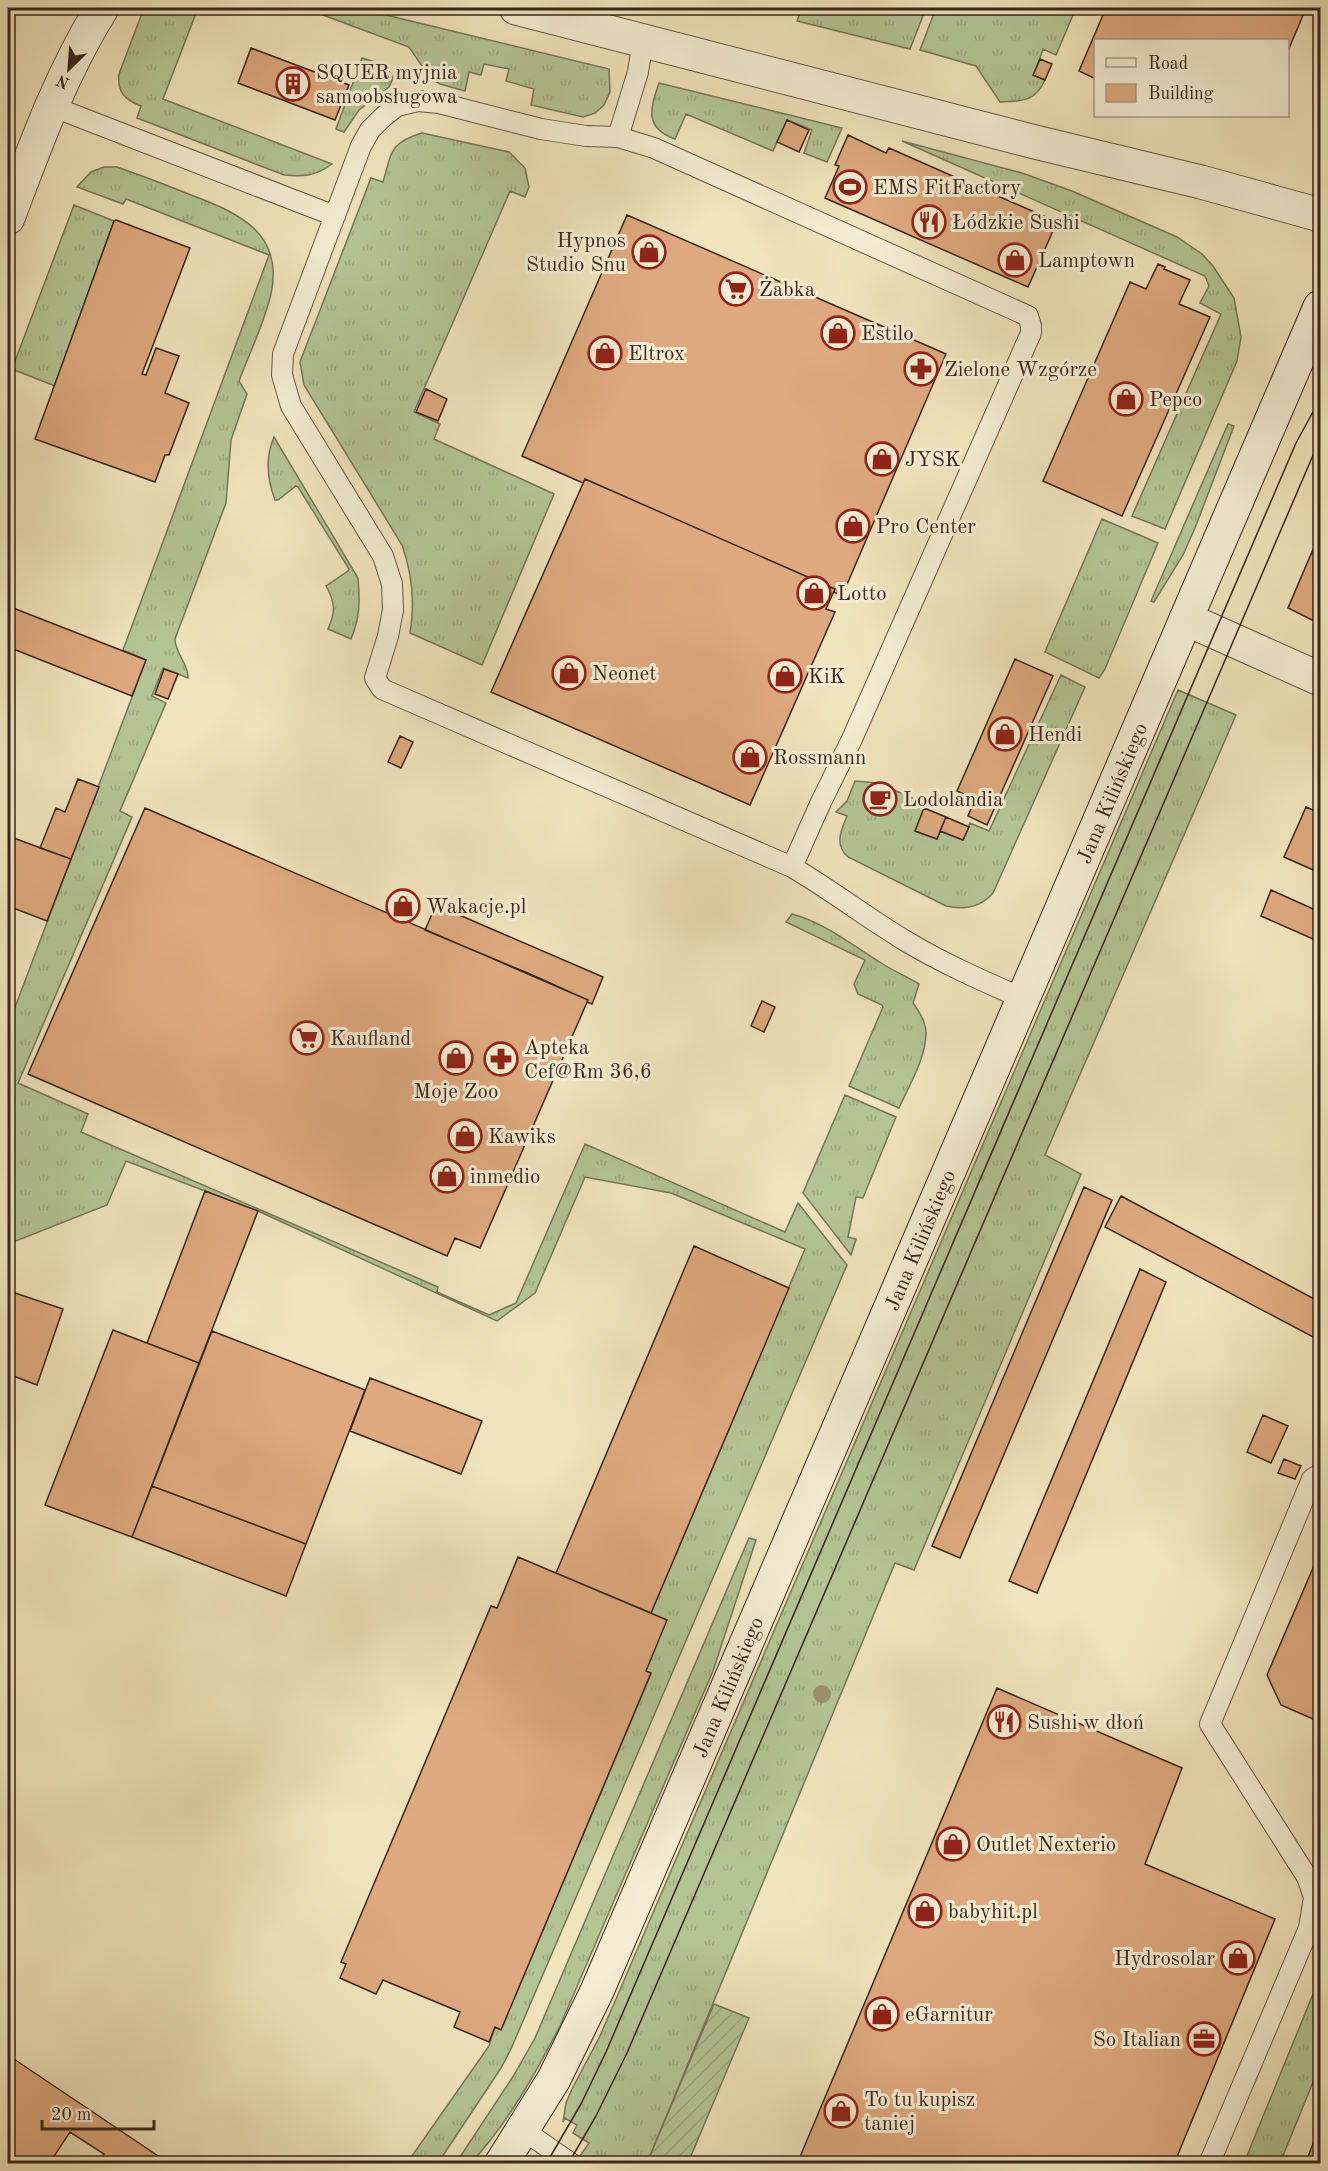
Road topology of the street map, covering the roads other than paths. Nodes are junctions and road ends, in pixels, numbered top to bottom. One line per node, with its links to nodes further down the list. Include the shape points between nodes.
1 (102, 8): 4 (street, via 72,59)
2 (516, 8): 3 (street)
3 (643, 40): 5 (lane, via 638,72); 6 (street)
4 (51, 106): 7 (lane); 8 (street)
5 (618, 137): 7 (lane, via 541,129 439,103 418,101 397,106 370,130); 12 (lane, via 664,153 1028,316 1031,326 852,739)
6 (1320, 215)
7 (335, 216): 12 (lane, via 283,354 282,375 291,406 383,555 392,584 393,610 375,678 382,689)
8 (8, 218)
9 (1320, 307): 10 (street, Jana Kilińskiego)
10 (1186, 619): 11 (street); 13 (street, Jana Kilińskiego)
11 (1320, 679)
12 (792, 867): 13 (lane, via 903,940)
13 (1023, 999): 15 (street, Jana Kilińskiego, via 597,1991 554,2079)
14 (1320, 1474): 19 (lane, via 1312,1479 1210,1724 1307,1877 1314,1897 1309,1928)
15 (523, 2130): 16 (lane); 17 (street, Jana Kilińskiego)
16 (554, 2157): 18 (lane)
17 (501, 2163)
18 (572, 2163)
19 (1209, 2163)

